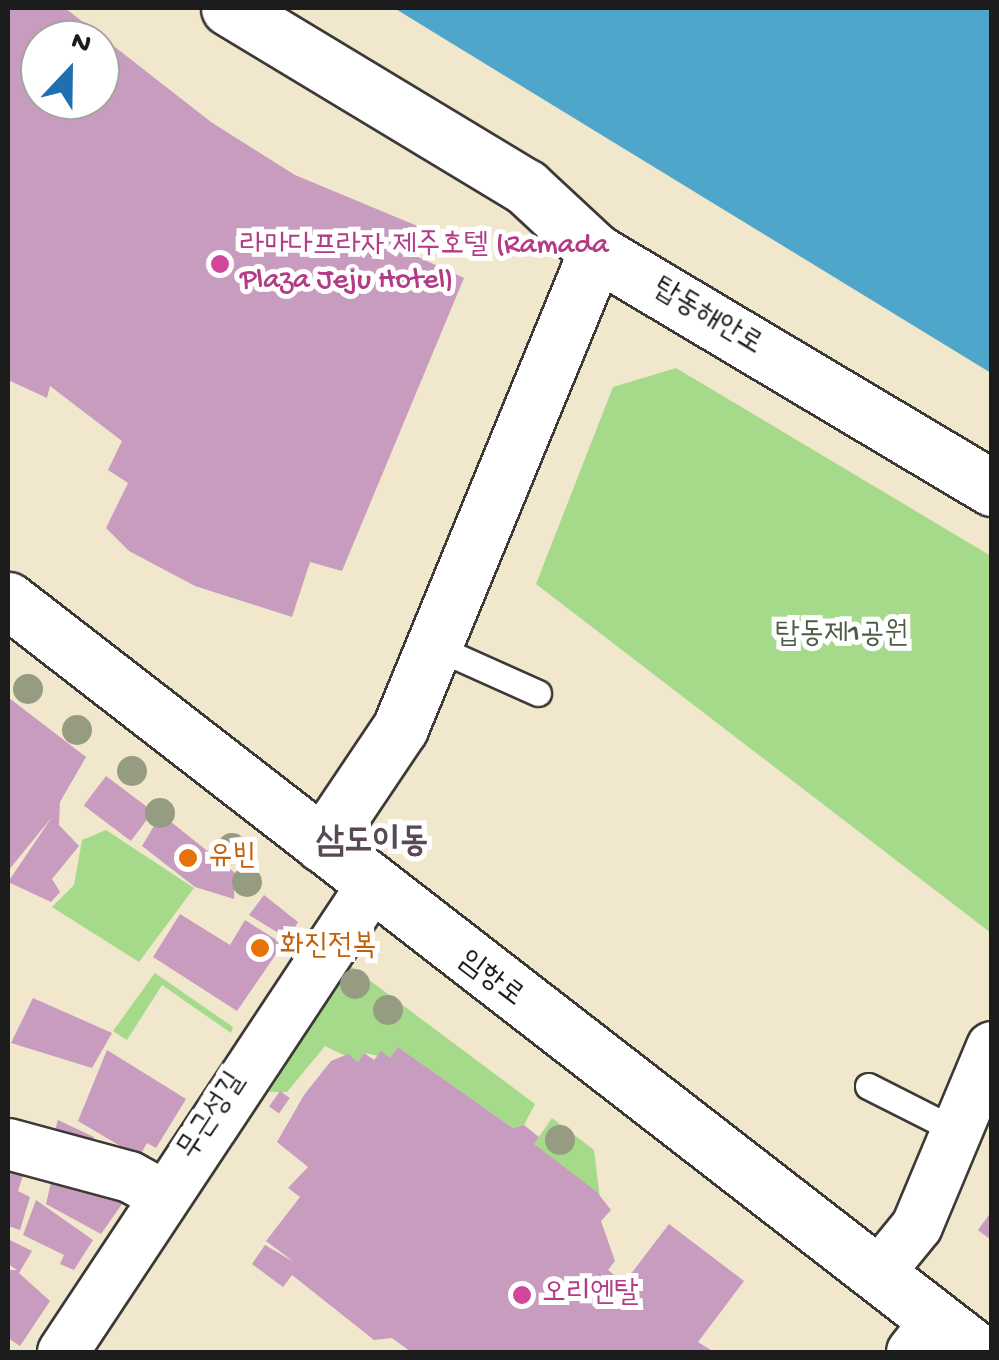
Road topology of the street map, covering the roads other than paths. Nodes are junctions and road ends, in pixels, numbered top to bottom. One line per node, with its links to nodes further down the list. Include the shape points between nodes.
1 (229, 8): 2 (street, 탑동해안로, via 526,187)
2 (596, 252): 3 (street, 탑동해안로); 5 (street)
3 (992, 488)
4 (8, 600): 7 (street, 임항로)
5 (432, 646): 6 (lane); 7 (street, via 400,728)
6 (538, 693)
7 (322, 844): 8 (street, 임항로)
8 (372, 887): 13 (street, 무근성길); 14 (street, 임항로)
9 (992, 1047): 11 (street)
10 (868, 1086): 11 (lane)
11 (958, 1131): 14 (street, via 917,1226)
12 (8, 1144): 13 (street, via 130,1177)
13 (162, 1195): 16 (street, 무근성길)
14 (877, 1276): 15 (street, 임항로)
15 (942, 1342)
16 (64, 1352)

